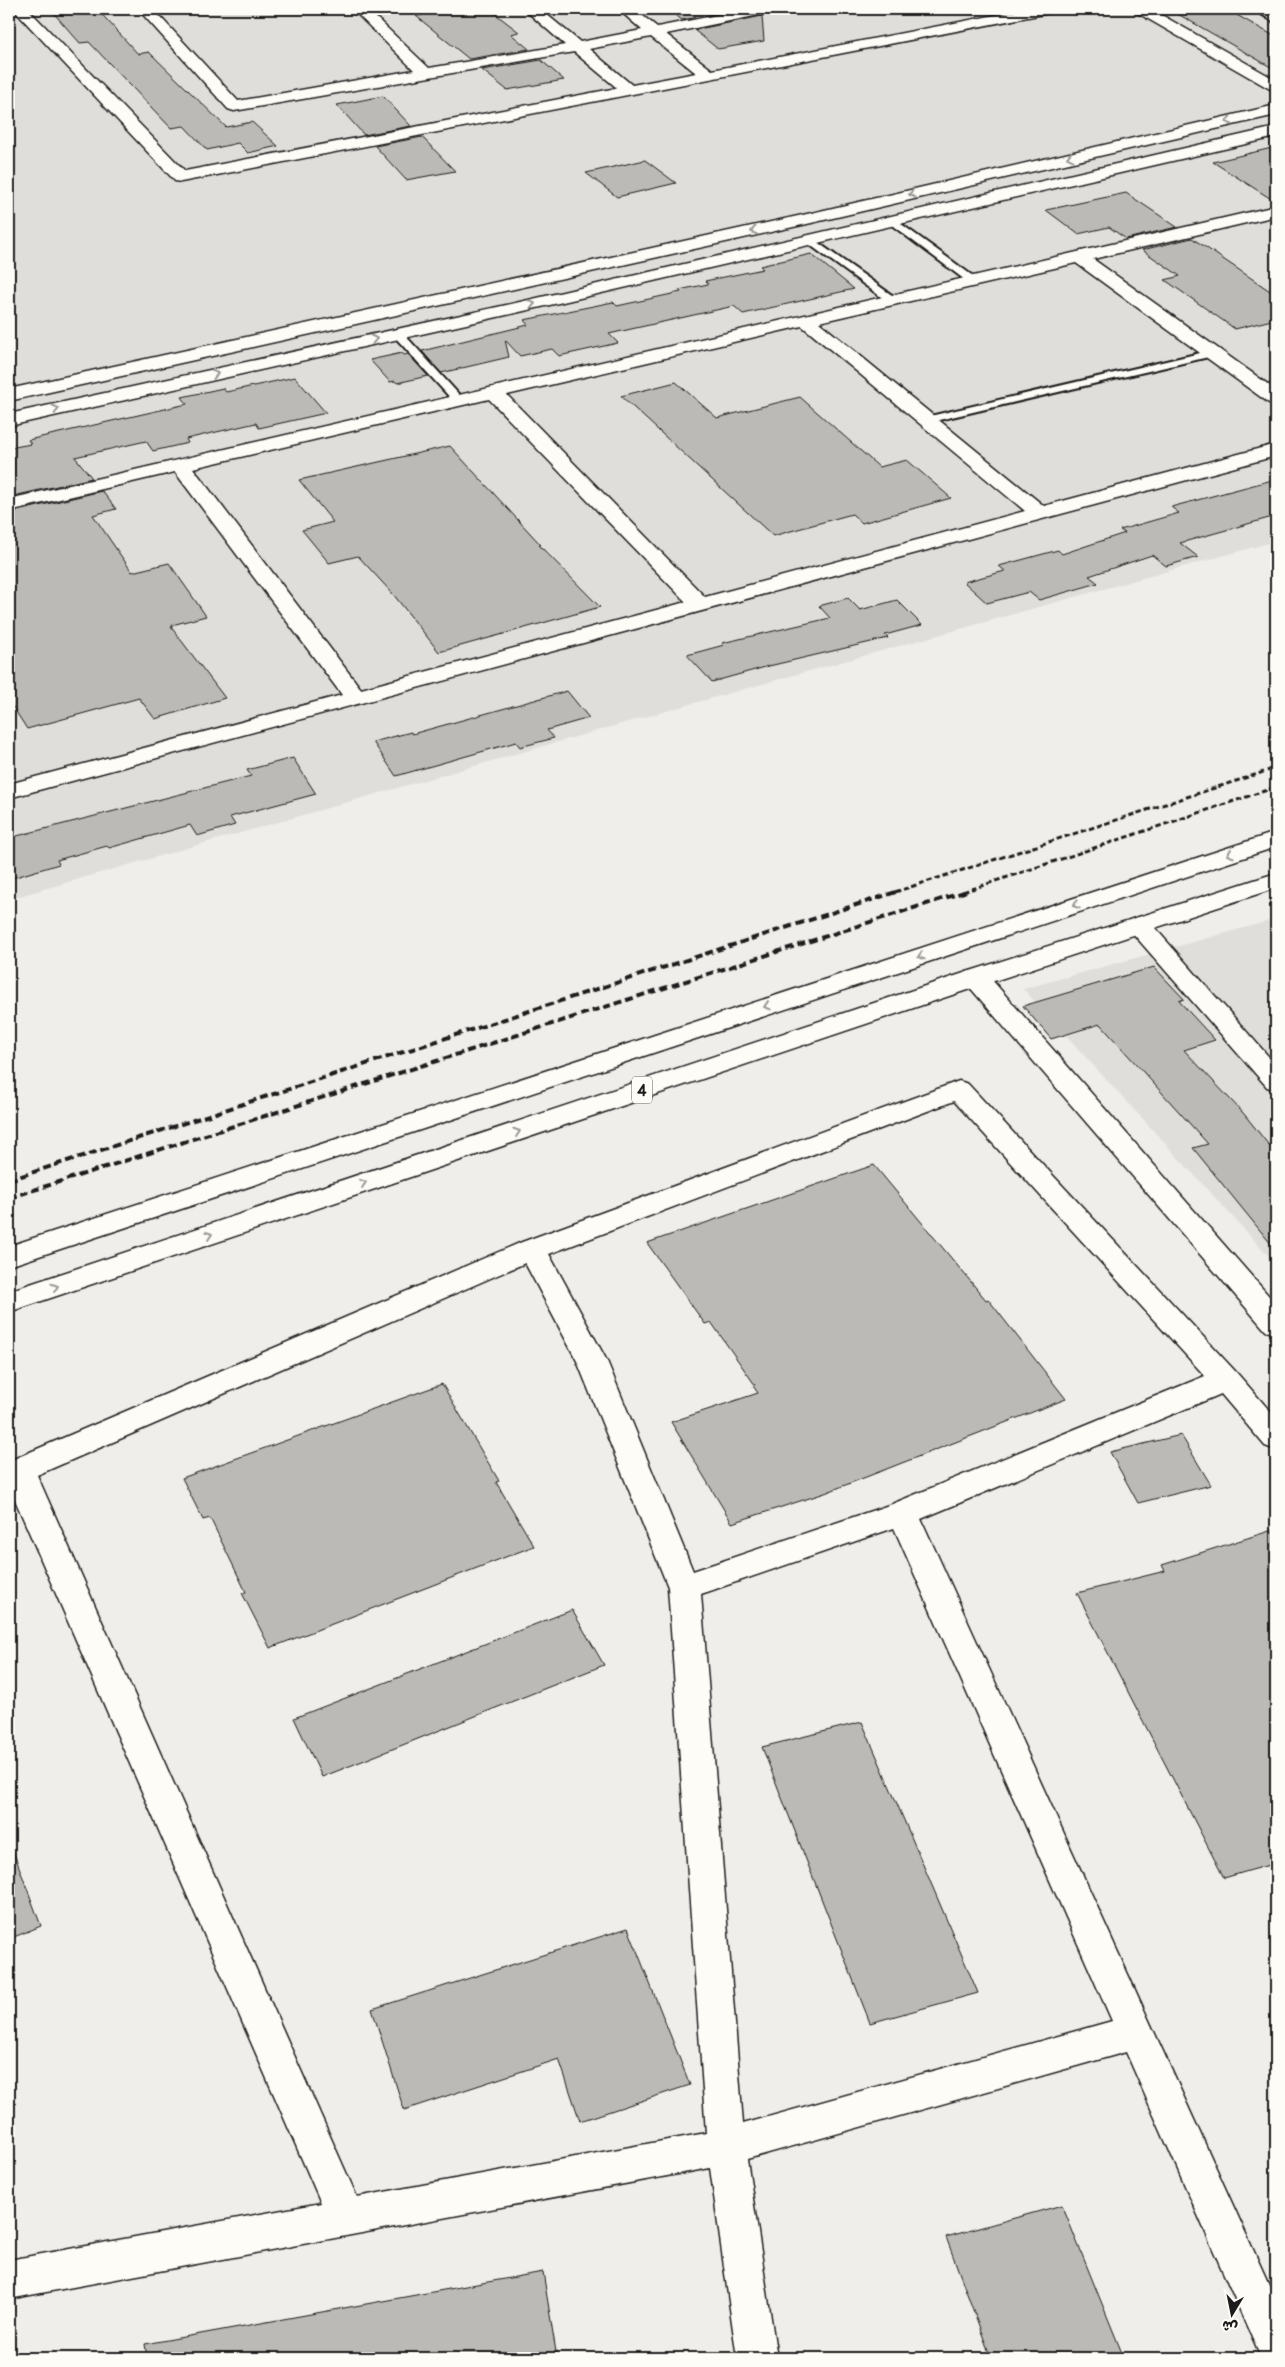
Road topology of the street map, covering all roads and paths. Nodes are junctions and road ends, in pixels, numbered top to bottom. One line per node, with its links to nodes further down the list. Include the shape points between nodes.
1 (20, 9): 16 (street, via 181,176)
2 (144, 9): 13 (street, via 234,106)
3 (359, 9): 13 (street)
4 (531, 9): 12 (street)
5 (625, 9): 11 (street)
6 (769, 9): 11 (street)
7 (1049, 9): 14 (street)
8 (1141, 9): 15 (street)
9 (1257, 9): 10 (lane)
10 (1276, 20)
11 (654, 32): 12 (street); 14 (street)
12 (576, 47): 13 (street); 16 (street)
13 (426, 73)
14 (709, 74): 16 (street)
15 (1276, 86)
16 (629, 90)
17 (1276, 110): 29 (street, one-way to 29, via 798,221)
18 (1276, 132): 20 (street)
19 (1276, 211): 22 (street)
20 (893, 221): 21 (street); 23 (lane)
21 (810, 240): 24 (lane); 26 (street, one-way to 21)
22 (1078, 257): 23 (street); 27 (street)
23 (973, 282): 24 (street)
24 (892, 300): 25 (street)
25 (805, 320): 28 (street); 33 (street)
26 (398, 334): 31 (lane); 32 (street, one-way to 26)
27 (1213, 353): 30 (street); 33 (lane)
28 (494, 393): 31 (street); 38 (street)
29 (9, 395)
30 (1276, 399)
31 (459, 401): 35 (street)
32 (9, 420)
33 (926, 420): 37 (street)
34 (1276, 450): 37 (street)
35 (180, 465): 36 (street); 39 (street)
36 (9, 505)
37 (1040, 513): 38 (street)
38 (701, 605): 39 (street)
39 (356, 698): 40 (street)
40 (9, 791)
41 (1276, 839): 47 (street, 4, one-way to 47)
42 (1276, 880): 43 (street, 4)
43 (1139, 925): 44 (street, 4); 45 (street)
44 (976, 978): 48 (street, 4, one-way to 44); 49 (street)
45 (1276, 1081)
46 (532, 1249): 50 (street, via 959,1090); 52 (street); 54 (street, via 592,1361)
47 (9, 1256)
48 (9, 1302)
49 (1276, 1323)
50 (1226, 1380): 51 (street); 53 (street)
51 (1276, 1438)
52 (14, 1472): 57 (street)
53 (902, 1513): 54 (street); 55 (street)
54 (684, 1587): 56 (street)
55 (1135, 2032): 56 (street); 59 (street)
56 (726, 2148): 57 (street); 60 (street)
57 (347, 2218): 58 (street)
58 (9, 2280)
59 (1276, 2345)
60 (756, 2358)

